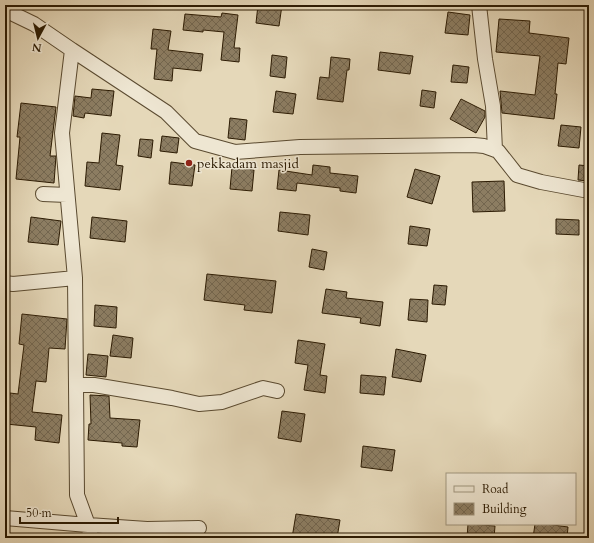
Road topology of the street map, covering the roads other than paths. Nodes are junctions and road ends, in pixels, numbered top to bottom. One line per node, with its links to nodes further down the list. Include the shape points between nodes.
1 (478, 5): 4 (street, via 493,106)
2 (5, 10): 3 (street, via 34,24)
3 (72, 50): 4 (street, via 166,112 195,140 235,152 300,147 474,145); 7 (street, via 62,133)
4 (495, 150): 5 (street, via 517,175)
5 (589, 191)
6 (43, 194): 7 (street)
7 (67, 195): 8 (street)
8 (75, 278): 9 (street); 10 (street)
9 (5, 283)
10 (76, 385): 11 (street, via 94,385 199,404 222,402 263,388); 14 (street, via 77,495)
11 (277, 391)
12 (5, 518): 14 (street)
13 (199, 528): 14 (street)
14 (90, 532)

